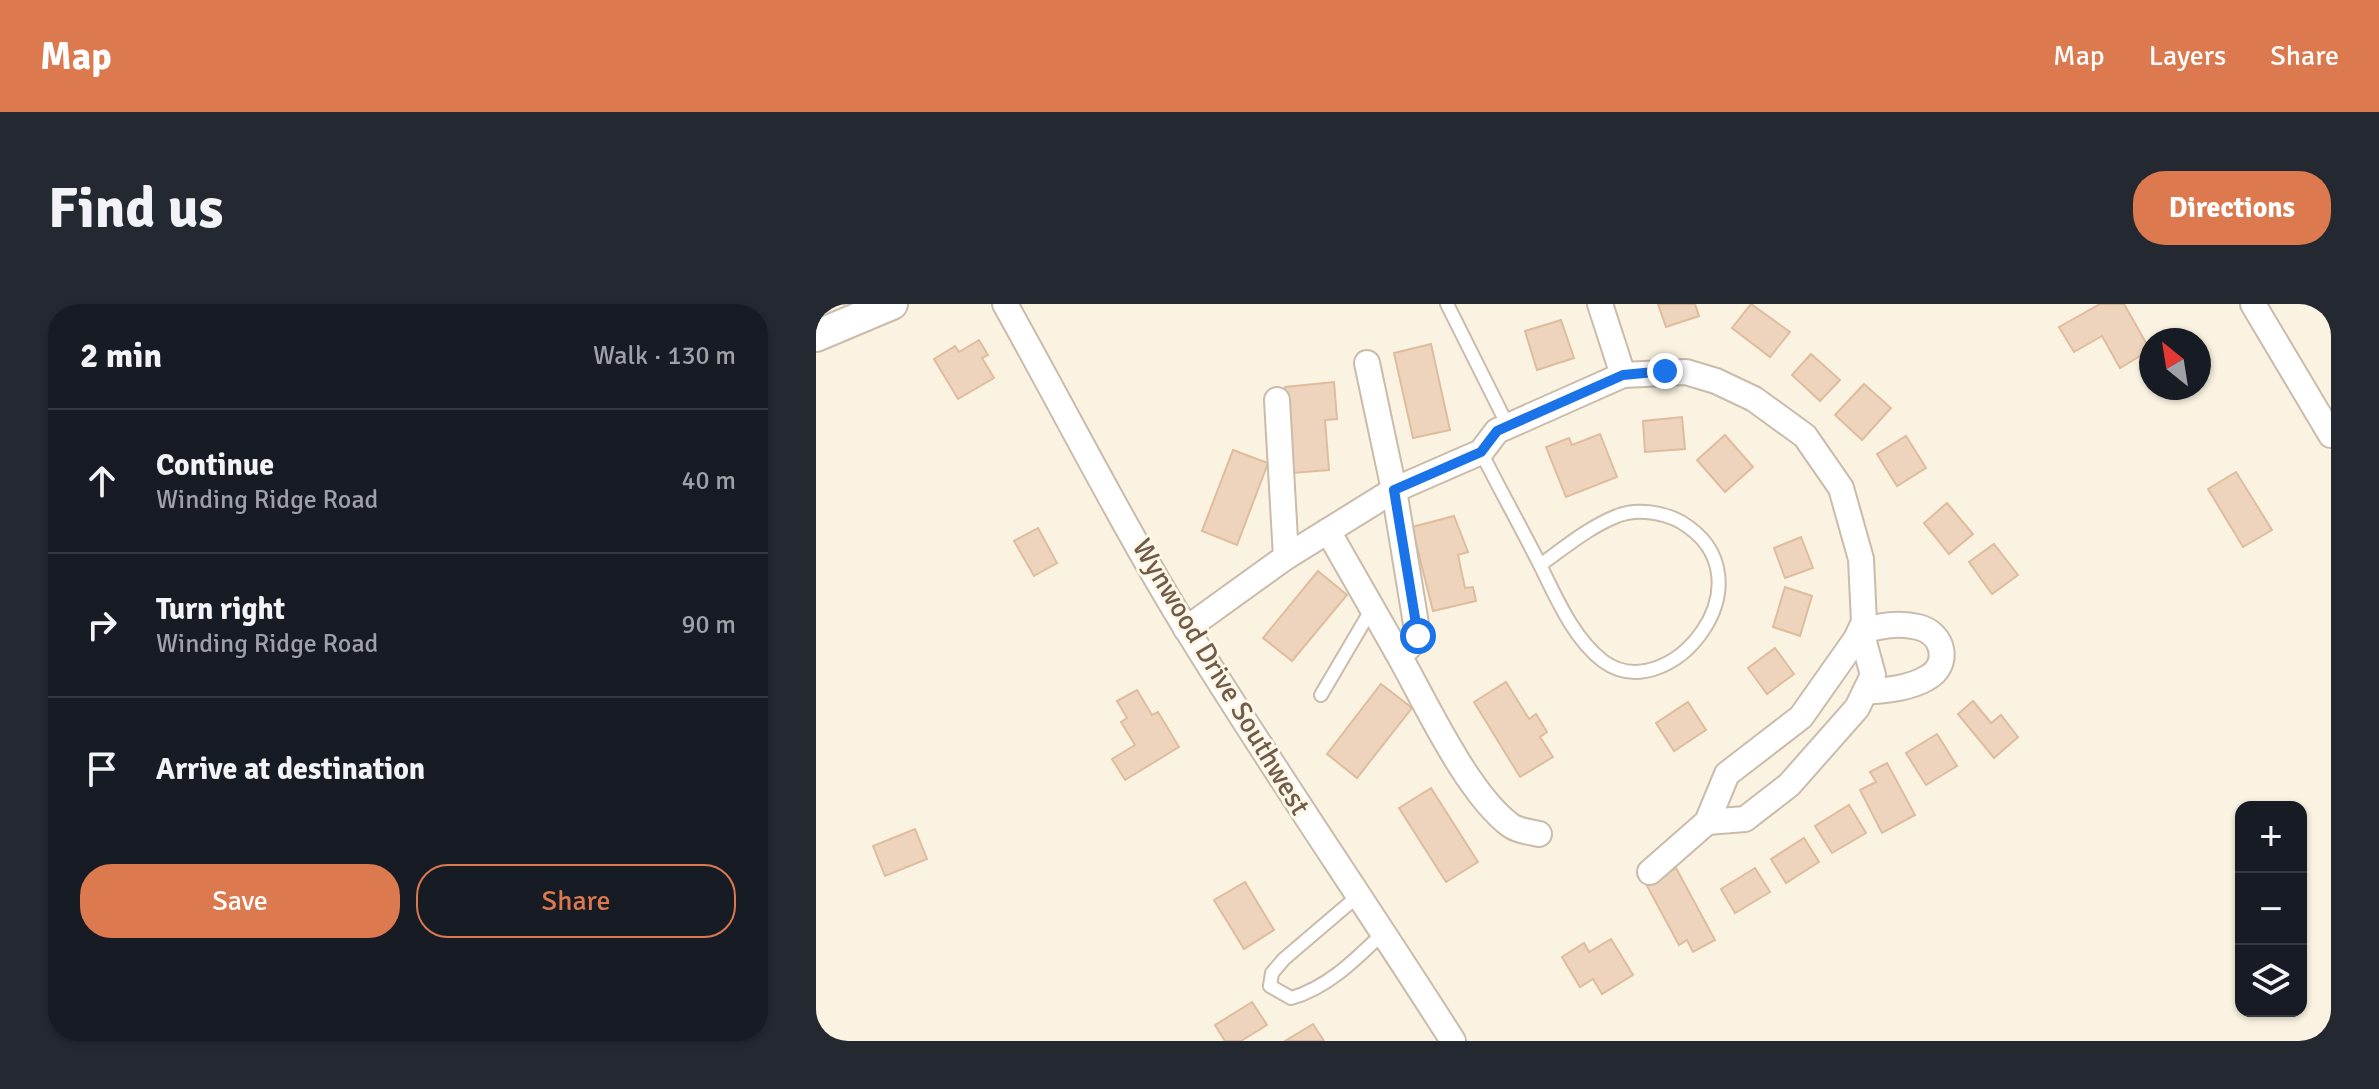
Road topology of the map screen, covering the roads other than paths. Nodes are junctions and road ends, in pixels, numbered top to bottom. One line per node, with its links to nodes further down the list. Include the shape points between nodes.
1 (892, 304): 6 (street)
2 (1005, 304): 18 (street, Wynwood Drive Southwest)
3 (1447, 304): 10 (lane)
4 (1600, 304): 8 (street)
5 (2253, 304): 11 (street)
6 (816, 336)
7 (1367, 363): 13 (street)
8 (1623, 375): 10 (street); 19 (street, via 1675,372 1716,381 1754,399 1805,436 1841,488 1852,517 1861,559)
9 (1277, 400): 15 (street)
10 (1508, 426): 12 (street, via 1497,431)
11 (2331, 435)
12 (1481, 452): 13 (street); 16 (lane)
13 (1394, 490): 14 (street); 20 (street, via 1418,636 1408,648)
14 (1328, 531): 15 (street); 17 (street)
15 (1286, 557): 18 (street)
16 (1540, 565): 16 (lane, via 1584,642 1604,662 1626,671 1658,667 1686,651 1712,616 1721,587 1711,554 1698,536 1671,517 1652,513 1619,515)
17 (1371, 610): 20 (street); 22 (lane)
18 (1186, 629): 26 (street, Wynwood Drive Southwest)
19 (1861, 631): 21 (street, via 1873,675); 21 (street, via 1893,623 1921,627 1937,638 1943,651 1940,667 1928,678); 23 (street, via 1801,717 1727,774)
20 (1396, 650): 24 (street, via 1492,808 1513,828)
21 (1865, 692): 23 (street, via 1789,785 1745,819)
22 (1321, 695)
23 (1707, 822): 25 (street)
24 (1539, 834)
25 (1650, 872)
26 (1359, 895): 27 (street, Wynwood Drive Southwest); 27 (lane, via 1284,959 1272,973 1270,986 1291,998 1307,994 1337,975)
27 (1384, 932): 28 (street, Wynwood Drive Southwest)
28 (1453, 1041)

